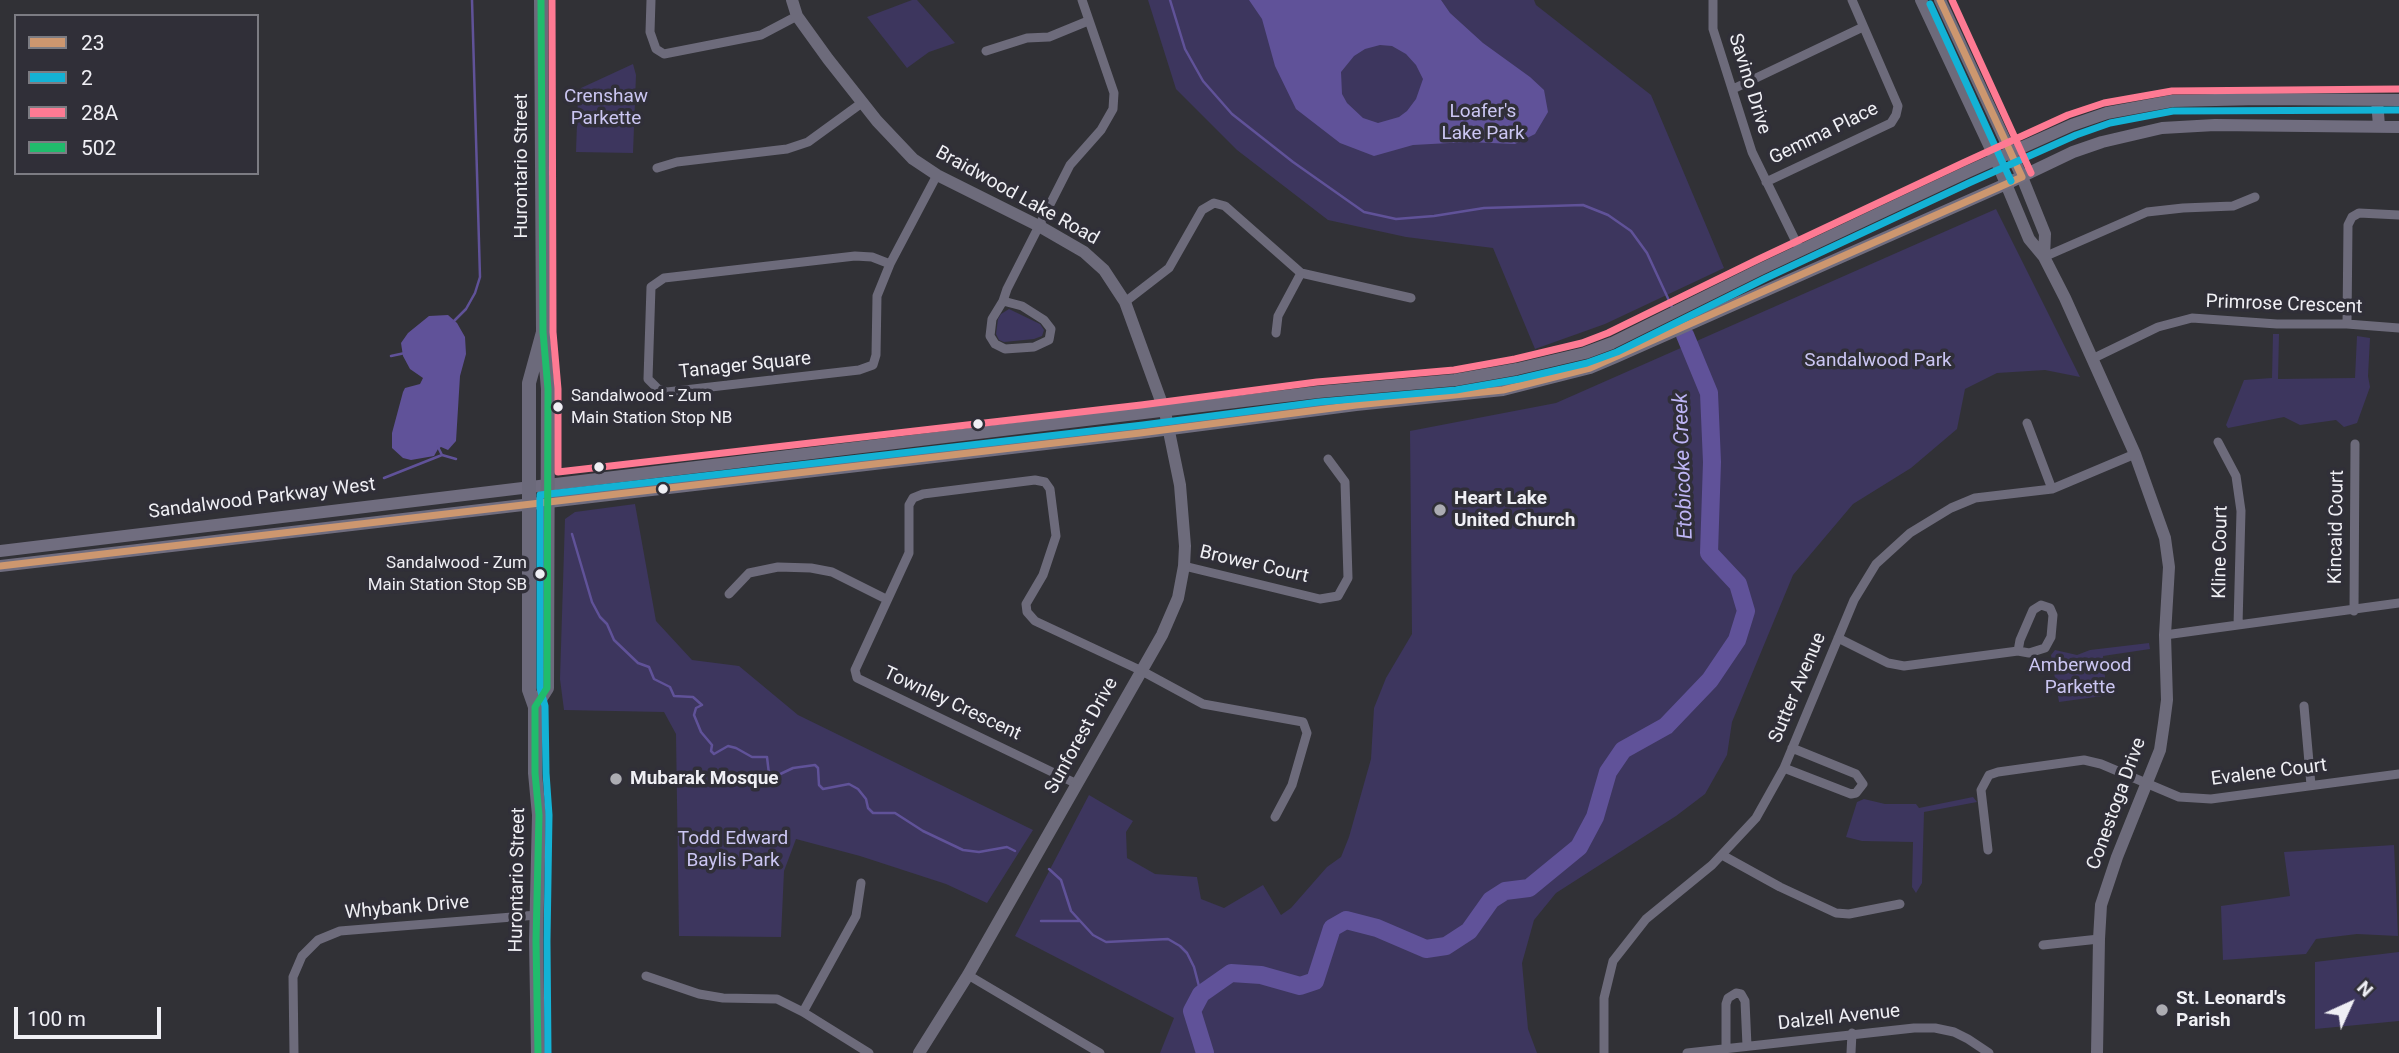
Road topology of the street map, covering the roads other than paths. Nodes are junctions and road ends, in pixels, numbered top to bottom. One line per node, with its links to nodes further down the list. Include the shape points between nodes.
1 (541, 0): 40 (main road, Hurontario Street)
2 (650, 0): 9 (street, via 650,32 656,49 664,54 744,40)
3 (792, 0): 9 (street, Braidwood Lake Road)
4 (1082, 0): 10 (street)
5 (1713, 0): 15 (street, Savino Drive, via 1713,29)
6 (1852, 0): 11 (street, Gemma Place)
7 (1921, 0): 13 (street, Conestoga Drive)
8 (1940, 0): 12 (street, Conestoga Drive)
9 (797, 16): 18 (street, Braidwood Lake Road)
10 (1088, 21): 14 (street, via 1049,37 1027,38); 30 (street, via 1114,93 1113,109 1070,165)
11 (1863, 27): 15 (street); 26 (street, Gemma Place, via 1898,106 1891,123)
12 (1959, 43): 13 (street); 21 (street, Conestoga Drive)
13 (1944, 49): 22 (street, Conestoga Drive)
14 (986, 51)
15 (1733, 89): 26 (street, Savino Drive)
16 (2377, 100): 17 (main road, Sandalwood Parkway West); 19 (main road); 21 (main road, Sandalwood Parkway West, via 2172,100 2107,113)
17 (2399, 100)
18 (863, 102): 23 (street, via 808,142 787,149); 24 (street, Braidwood Lake Road, via 913,159)
19 (2379, 126): 20 (main road, Sandalwood Parkway West); 25 (main road, Sandalwood Parkway West, via 2162,128 2073,152)
20 (2399, 127)
21 (2011, 153): 22 (main road, Sandalwood Parkway West); 25 (street, Conestoga Drive)
22 (1996, 160): 27 (street, Conestoga Drive); 31 (main road, Sandalwood Parkway West)
23 (657, 168)
24 (937, 175): 30 (street, Braidwood Lake Road); 33 (street, Tanager Square)
25 (2022, 177): 27 (main road, Sandalwood Parkway West); 32 (street, Conestoga Drive, via 2045,234)
26 (1766, 182): 31 (street, Savino Drive)
27 (2006, 184): 32 (street, Conestoga Drive, via 2029,239); 45 (main road, Sandalwood Parkway West, via 1590,368 1503,390)
28 (2255, 197): 32 (street, via 2234,206 2147,212)
29 (2399, 215): 38 (street, via 2352,216 2348,225)
30 (1039, 226): 36 (street); 37 (street, Braidwood Lake Road, via 1084,252 1104,270)
31 (1800, 250): 43 (main road, Sandalwood Parkway West, via 1585,353 1455,380)
32 (2044, 257): 42 (street, Conestoga Drive)
33 (890, 264): 33 (street, Tanager Square, via 877,296 873,365 667,392 648,379 651,286 664,278 855,256)
34 (1301, 273): 35 (street); 37 (street, via 1225,206 1214,203 1202,210 1169,268); 41 (street, via 1278,316)
35 (1411, 298)
36 (1003, 301): 36 (street, via 1044,320 1051,329 1049,340 1034,347 1005,349 995,344 990,336 992,319)
37 (1125, 302): 43 (street, Braidwood Lake Road)
38 (2347, 324): 39 (street, Primrose Crescent); 42 (street, Primrose Crescent, via 2192,318 2158,327)
39 (2399, 328)
40 (543, 332): 50 (main road, Hurontario Street); 51 (main road, Hurontario Street, via 529,383)
41 (1276, 333)
42 (2092, 359): 48 (street, Conestoga Drive)
43 (1165, 412): 45 (street, Sunforest Drive); 50 (main road, Sandalwood Parkway West)
44 (2027, 423): 52 (street)
45 (1168, 428): 53 (main road, Sandalwood Parkway West); 57 (street, Sunforest Drive, via 1180,485)
46 (2218, 442): 62 (street, Kline Court, via 2236,476 2241,510)
47 (2355, 444): 61 (street, Kincaid Court)
48 (2135, 454): 52 (street, Sutter Avenue); 63 (street, Conestoga Drive, via 2165,538 2169,567)
49 (1328, 459): 57 (street, Brower Court, via 1345,482 1348,578 1338,596 1320,599)
50 (548, 484): 51 (main road, Sandalwood Parkway West); 53 (main road, Hurontario Street)
51 (529, 486): 54 (main road, Hurontario Street); 55 (main road, Sandalwood Parkway West)
52 (2052, 489): 64 (street, Sutter Avenue, via 1975,498 1910,533 1866,578)
53 (548, 503): 54 (main road, Sandalwood Parkway West); 68 (main road, Hurontario Street, via 547,688)
54 (529, 505): 56 (main road, Sandalwood Parkway West); 68 (main road, Hurontario Street, via 528,690)
55 (0, 551)
56 (0, 566)
57 (1184, 566): 66 (street, Sunforest Drive, via 1178,598)
58 (729, 594): 59 (street, via 749,573 778,567 811,568 832,572)
59 (886, 599): 66 (street, Townley Crescent, via 909,553 913,498 1045,482 1050,489 1056,536 1043,575 1026,604 1027,612 1035,621); 72 (street, Townley Crescent, via 855,670 857,678)
60 (2399, 603): 61 (street)
61 (2354, 611): 62 (street)
62 (2238, 625): 63 (street)
63 (2165, 635): 73 (street, Conestoga Drive, via 2167,700 2160,750)
64 (1838, 638): 65 (street, via 1904,666); 69 (street, Sutter Avenue)
65 (2018, 651): 65 (street, via 2045,648 2051,637 2050,608 2041,605 2033,610)
66 (1142, 671): 72 (street, Sunforest Drive); 75 (street, via 1203,704 1303,722 1307,733 1292,785)
67 (2304, 706): 74 (street)
68 (535, 707): 80 (main road, Hurontario Street)
69 (1792, 748): 70 (street, Sutter Avenue); 70 (street, via 1856,775 1863,784 1851,794)
70 (1784, 768): 77 (street, Sutter Avenue, via 1756,818)
71 (2399, 774): 74 (street, Evalene Court)
72 (1077, 783): 83 (street, Sunforest Drive)
73 (2146, 784): 74 (street, Evalene Court, via 2179,797 2211,799); 76 (street, Evalene Court, via 2084,760 1989,775 1981,790); 81 (street, Conestoga Drive, via 2101,905)
74 (2311, 785)
75 (1275, 817)
76 (1988, 850)
77 (1722, 855): 79 (street, via 1836,913); 94 (street, Sutter Avenue, via 1646,919 1613,961 1604,998)
78 (861, 883): 85 (street, via 856,916)
79 (1900, 904)
80 (537, 915): 89 (street, Whybank Drive, via 340,931 318,940 302,956 293,977); 90 (main road, Hurontario Street)
81 (2099, 939): 82 (street); 98 (street, Conestoga Drive)
82 (2043, 945)
83 (968, 975): 92 (street, Sunforest Drive); 93 (street)
84 (646, 976): 85 (street, via 699,994 776,999)
85 (803, 1012): 91 (street)
86 (1852, 1033): 87 (street, Dalzell Avenue); 96 (street); 97 (street, Dalzell Avenue, via 1935,1028 1968,1039)
87 (1747, 1046): 88 (street, Dalzell Avenue); 88 (street, via 1745,1001 1736,993 1726,1004)
88 (1726, 1049): 95 (street, Dalzell Avenue)
89 (294, 1053)
90 (538, 1053)
91 (869, 1053)
92 (919, 1053)
93 (1100, 1053)
94 (1604, 1053)
95 (1687, 1053)
96 (1851, 1053)
97 (1987, 1053)
98 (2097, 1053)

